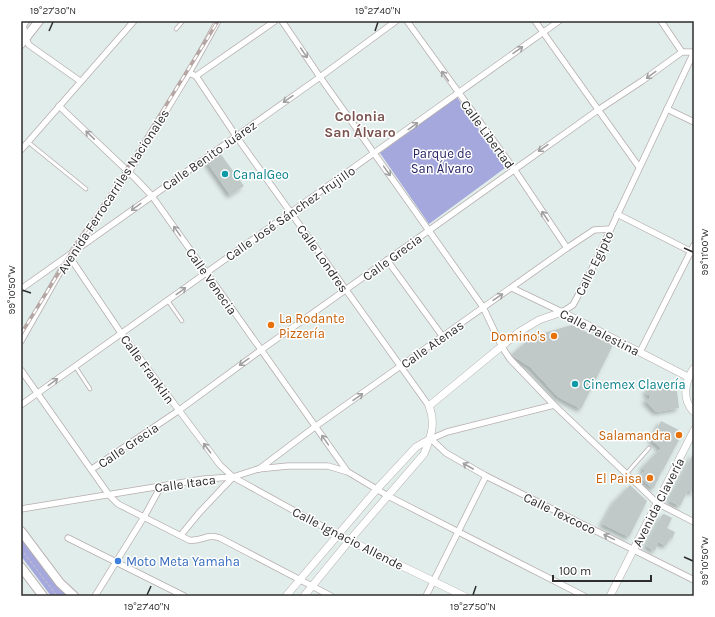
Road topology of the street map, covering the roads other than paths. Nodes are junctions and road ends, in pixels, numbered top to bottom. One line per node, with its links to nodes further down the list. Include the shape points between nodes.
1 (39, 21): 15 (main road)
2 (134, 21): 21 (street)
3 (183, 21): 13 (lane)
4 (218, 21): 18 (street, Avenida Ferrocarriles Nacionales)
5 (275, 21): 19 (street)
6 (282, 21): 20 (street, one-way to 20)
7 (396, 21): 20 (street, Calle Benito Juárez)
8 (407, 21): 22 (street, Calle Libertad, one-way to 8)
9 (535, 21): 14 (street)
10 (559, 21): 14 (street, Calle José Sánchez Trujillo)
11 (662, 21): 16 (street)
12 (22, 24): 15 (street)
13 (176, 29)
14 (543, 33): 22 (street, Calle José Sánchez Trujillo, one-way to 14); 25 (street)
15 (23, 42): 21 (street)
16 (682, 52): 17 (street); 25 (street, Calle Grecia, one-way to 25)
17 (694, 52): 24 (street, Calle Egipto)
18 (189, 73): 19 (street); 33 (street, Avenida Ferrocarriles Nacionales)
19 (196, 76): 27 (street, Calle Londres)
20 (320, 77): 27 (street, Calle Benito Juárez, one-way to 27); 30 (street)
21 (80, 82): 23 (street)
22 (458, 93): 30 (street, Calle José Sánchez Trujillo, one-way to 22); 32 (street, Calle Libertad)
23 (59, 106): 28 (street); 33 (street, Calle Venecia, one-way to 23)
24 (667, 109): 26 (street); 31 (street, Calle Egipto)
25 (598, 110): 31 (street); 32 (street, Calle Grecia, one-way to 32)
26 (694, 122)
27 (236, 136): 35 (street, Calle Benito Juárez); 36 (street, Calle Londres)
28 (28, 142): 29 (street); 34 (lane)
29 (21, 150)
30 (374, 153): 36 (street, Calle José Sánchez Trujillo); 39 (street, one-way to 39)
31 (639, 167): 37 (street, Calle Egipto)
32 (514, 169): 39 (street, Calle Grecia); 41 (street, Calle Libertad, one-way to 32)
33 (129, 172): 35 (street, Calle Venecia); 43 (street, Avenida Ferrocarriles Nacionales)
34 (86, 189)
35 (152, 196): 43 (street, Calle Benito Juárez, one-way to 43); 45 (street, Calle Venecia, one-way to 35)
36 (291, 212): 45 (street, Calle José Sánchez Trujillo); 48 (street, Calle Londres)
37 (617, 214): 38 (street, Calle Egipto); 42 (street)
38 (610, 229): 41 (street, Calle Atenas, via 594,230); 51 (street, Calle Egipto, via 573,305)
39 (429, 230): 44 (street, Calle Grecia); 50 (street)
40 (694, 245): 42 (street)
41 (567, 248): 46 (street, Calle Atenas)
42 (692, 252): 58 (street)
43 (69, 256): 47 (street, Calle Benito Juárez); 53 (street, Calle Franklin); 55 (street, Avenida Ferrocarriles Nacionales)
44 (387, 260): 48 (street, Calle Grecia); 54 (street)
45 (206, 273): 49 (street, Calle José Sánchez Trujillo, one-way to 45); 57 (street, Calle Venecia)
46 (512, 288): 50 (street, Calle Atenas, one-way to 46); 51 (street, Calle Palestina)
47 (21, 289)
48 (346, 290): 57 (street, Calle Grecia); 60 (street, Calle Londres)
49 (168, 301): 52 (lane); 53 (street, Calle José Sánchez Trujillo)
50 (483, 307): 54 (street, Calle Atenas); 56 (street)
51 (562, 312): 56 (street, Calle Egipto, via 539,320 519,332); 58 (street, Calle Palestina)
52 (182, 322)
53 (121, 333): 59 (street, Calle José Sánchez Trujillo); 69 (street, Calle Franklin)
54 (443, 337): 60 (street, Calle Atenas)
55 (21, 341)
56 (502, 347): 67 (street, via 510,359); 68 (street, Calle Egipto)
57 (261, 350): 69 (street, Calle Grecia, one-way to 69); 71 (street, Calle Venecia)
58 (640, 352): 63 (street, Calle Palestina)
59 (75, 366): 64 (lane); 65 (street, Calle José Sánchez Trujillo, one-way to 59)
60 (400, 367): 68 (street, Calle Londres); 71 (street, Calle Atenas, one-way to 60)
61 (694, 368): 63 (street)
62 (21, 370): 65 (street)
63 (688, 377): 70 (street, via 685,388)
64 (90, 390)
65 (37, 393): 66 (street, Calle José Sánchez Trujillo); 75 (street)
66 (21, 405)
67 (554, 405): 73 (street, via 447,432); 78 (street)
68 (429, 406): 73 (street, via 433,420)
69 (178, 411): 75 (street, Calle Grecia); 80 (street, Calle Franklin, one-way to 69, via 220,465)
70 (694, 412)
71 (316, 426): 76 (street, Calle Atenas); 77 (street, Calle Venecia, one-way to 71)
72 (694, 430): 85 (street, Avenida Clavería)
73 (431, 439): 79 (street, Calle Texcoco, one-way to 73, via 446,453); 82 (street, via 416,447); 84 (street, via 424,454)
74 (649, 448): 78 (lane)
75 (92, 470): 83 (street)
76 (258, 470): 77 (street, Calle Itaca, via 301,465 328,466); 80 (street, Calle Itaca)
77 (348, 472): 82 (street)
78 (627, 473): 85 (street)
79 (486, 476): 90 (street); 95 (street, Calle Texcoco, one-way to 79)
80 (233, 477): 81 (street, Calle Itaca); 91 (street); 92 (street, Calle Ignacio Allende)
81 (161, 486): 83 (street, Calle Itaca); 87 (street)
82 (377, 489): 84 (street); 92 (street)
83 (109, 495): 86 (street, Calle Itaca); 87 (street, via 118,504)
84 (388, 496): 90 (street); 94 (street)
85 (657, 503): 88 (street); 95 (street, Avenida Clavería)
86 (21, 509)
87 (144, 517): 91 (street); 96 (street)
88 (694, 522)
89 (21, 532): 103 (main road, via 60,583)
90 (458, 532): 100 (street); 111 (street)
91 (181, 535): 98 (street, via 194,541 214,535)
92 (338, 535): 94 (street, Calle Ignacio Allende); 98 (street)
93 (68, 538): 96 (street)
94 (349, 540): 100 (street, Calle Ignacio Allende); 101 (street)
95 (634, 549): 99 (street, Calle Texcoco); 112 (street, Avenida Clavería)
96 (116, 562): 104 (street); 105 (street)
97 (21, 567): 102 (main road)
98 (299, 580): 101 (street); 106 (street)
99 (694, 580)
100 (433, 581): 109 (street); 110 (street, Calle Ignacio Allende)
101 (311, 586): 107 (street); 108 (street)
102 (43, 596)
103 (74, 596)
104 (95, 596)
105 (184, 596)
106 (286, 596)
107 (304, 596)
108 (331, 596)
109 (426, 596)
110 (464, 596)
111 (584, 596)
112 (610, 596)

